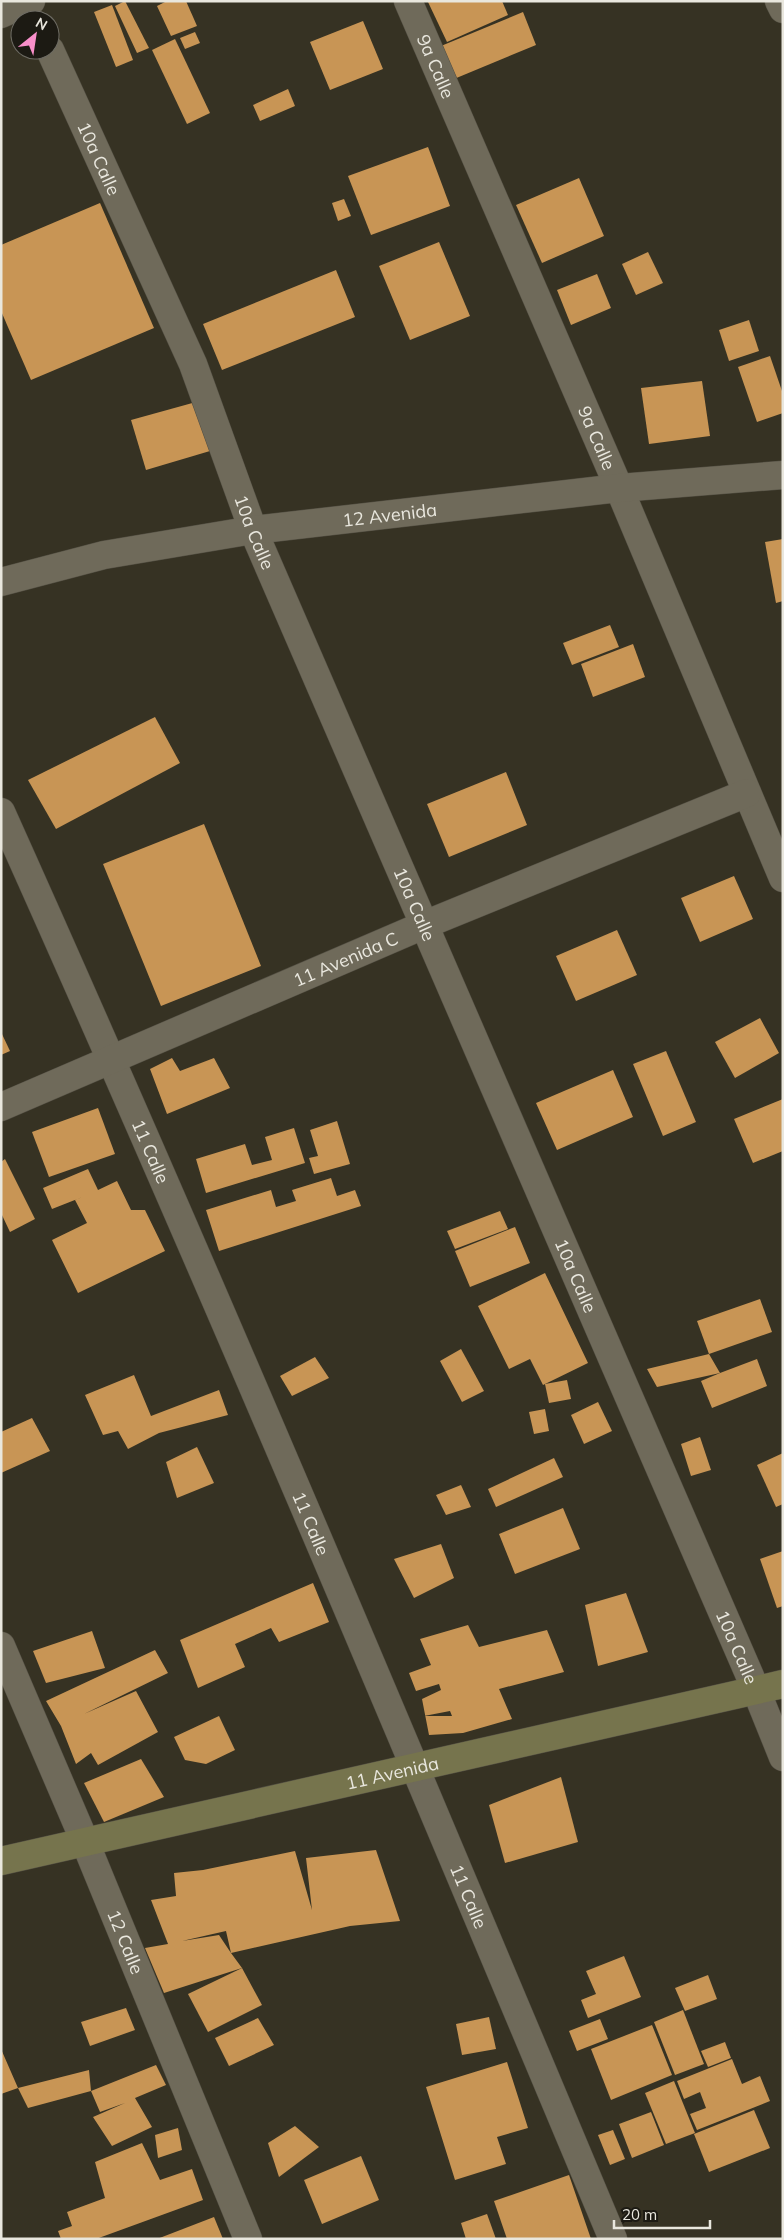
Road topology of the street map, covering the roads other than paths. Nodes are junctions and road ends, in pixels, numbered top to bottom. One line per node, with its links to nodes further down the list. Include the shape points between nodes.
1 (408, 1): 8 (street, 9a Calle)
2 (779, 1): 4 (street)
3 (31, 6): 5 (street)
4 (783, 9)
5 (1, 14)
6 (55, 60): 9 (street, 10a Calle, via 194,364)
7 (783, 475): 8 (street, 12 Avenida)
8 (619, 488): 9 (street, 12 Avenida); 11 (street, 9a Calle)
9 (252, 530): 10 (street, 12 Avenida, via 104,554); 14 (street, 10a Calle)
10 (1, 582)
11 (747, 793): 13 (street, 9a Calle); 14 (street, 11 Avenida C)
12 (1, 812): 15 (street, 11 Calle)
13 (783, 878)
14 (424, 925): 15 (street, 11 Avenida C); 19 (street, 10a Calle)
15 (113, 1060): 16 (street, 11 Avenida C); 21 (street, 11 Calle)
16 (1, 1108)
17 (1, 1646): 22 (street, 12 Calle)
18 (783, 1684): 19 (street, 11 Avenida)
19 (756, 1690): 20 (street, 10a Calle); 21 (street, 11 Avenida)
20 (783, 1757)
21 (415, 1767): 22 (street, 11 Avenida); 25 (street, 11 Calle)
22 (85, 1842): 23 (street, 11 Avenida); 24 (street, 12 Calle)
23 (1, 1861)
24 (248, 2239)
25 (613, 2239)

